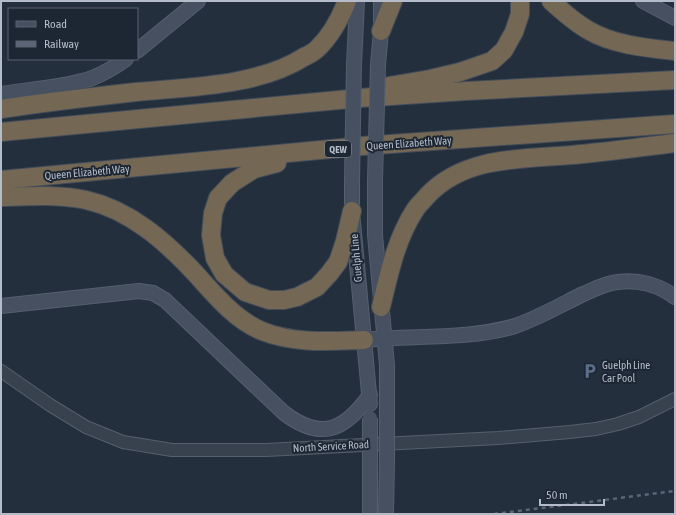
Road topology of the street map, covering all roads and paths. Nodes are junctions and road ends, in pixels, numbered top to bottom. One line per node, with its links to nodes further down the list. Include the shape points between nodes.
1 (198, 1): 11 (main road)
2 (347, 1): 17 (highway, via 339,21 316,50 294,64 262,76 231,82)
3 (357, 1): 24 (main road, Guelph Line, bridge)
4 (381, 1): 10 (main road, Guelph Line)
5 (393, 1): 10 (highway)
6 (520, 1): 16 (highway, via 520,14 514,32 504,50 492,61 460,72 390,85)
7 (551, 1): 12 (highway, via 570,18 604,38 647,48)
8 (643, 1): 9 (main road)
9 (675, 18)
10 (381, 31): 27 (main road, Guelph Line, bridge, via 375,180 375,235)
11 (138, 50)
12 (675, 50)
13 (124, 60): 15 (main road, via 79,82)
14 (675, 80): 16 (highway)
15 (1, 94)
16 (360, 98): 19 (highway)
17 (1, 109)
18 (675, 124): 21 (highway, Queen Elizabeth Way / QEW)
19 (1, 132)
20 (675, 143): 27 (highway, via 573,155 509,159 476,166 457,174 436,187 415,209 392,262)
21 (362, 146): 22 (highway, Queen Elizabeth Way / QEW); 24 (highway, via 278,162 254,169 232,183 218,198 212,213 211,234 215,258 224,274 245,292 269,300 297,297 317,287 338,262)
22 (1, 180)
23 (1, 197): 29 (highway, via 54,196 86,200 112,209 148,229 187,264 227,306 260,330 301,340)
24 (352, 211): 29 (main road, Guelph Line)
25 (675, 297): 28 (main road, via 650,284 616,282 514,326 475,334)
26 (1, 306): 31 (main road, via 139,291 153,293 165,300 295,421 316,429 338,426 360,409)
27 (381, 307): 28 (main road, Guelph Line)
28 (386, 338): 29 (main road); 34 (main road, Guelph Line, bridge)
29 (364, 340): 31 (main road, Guelph Line)
30 (1, 371): 32 (street, North Service Road, via 86,427 123,442 172,450 260,450 570,432 618,424 639,417)
31 (370, 395): 33 (main road, Guelph Line, bridge)
32 (675, 399)
33 (370, 514)
34 (386, 514)

